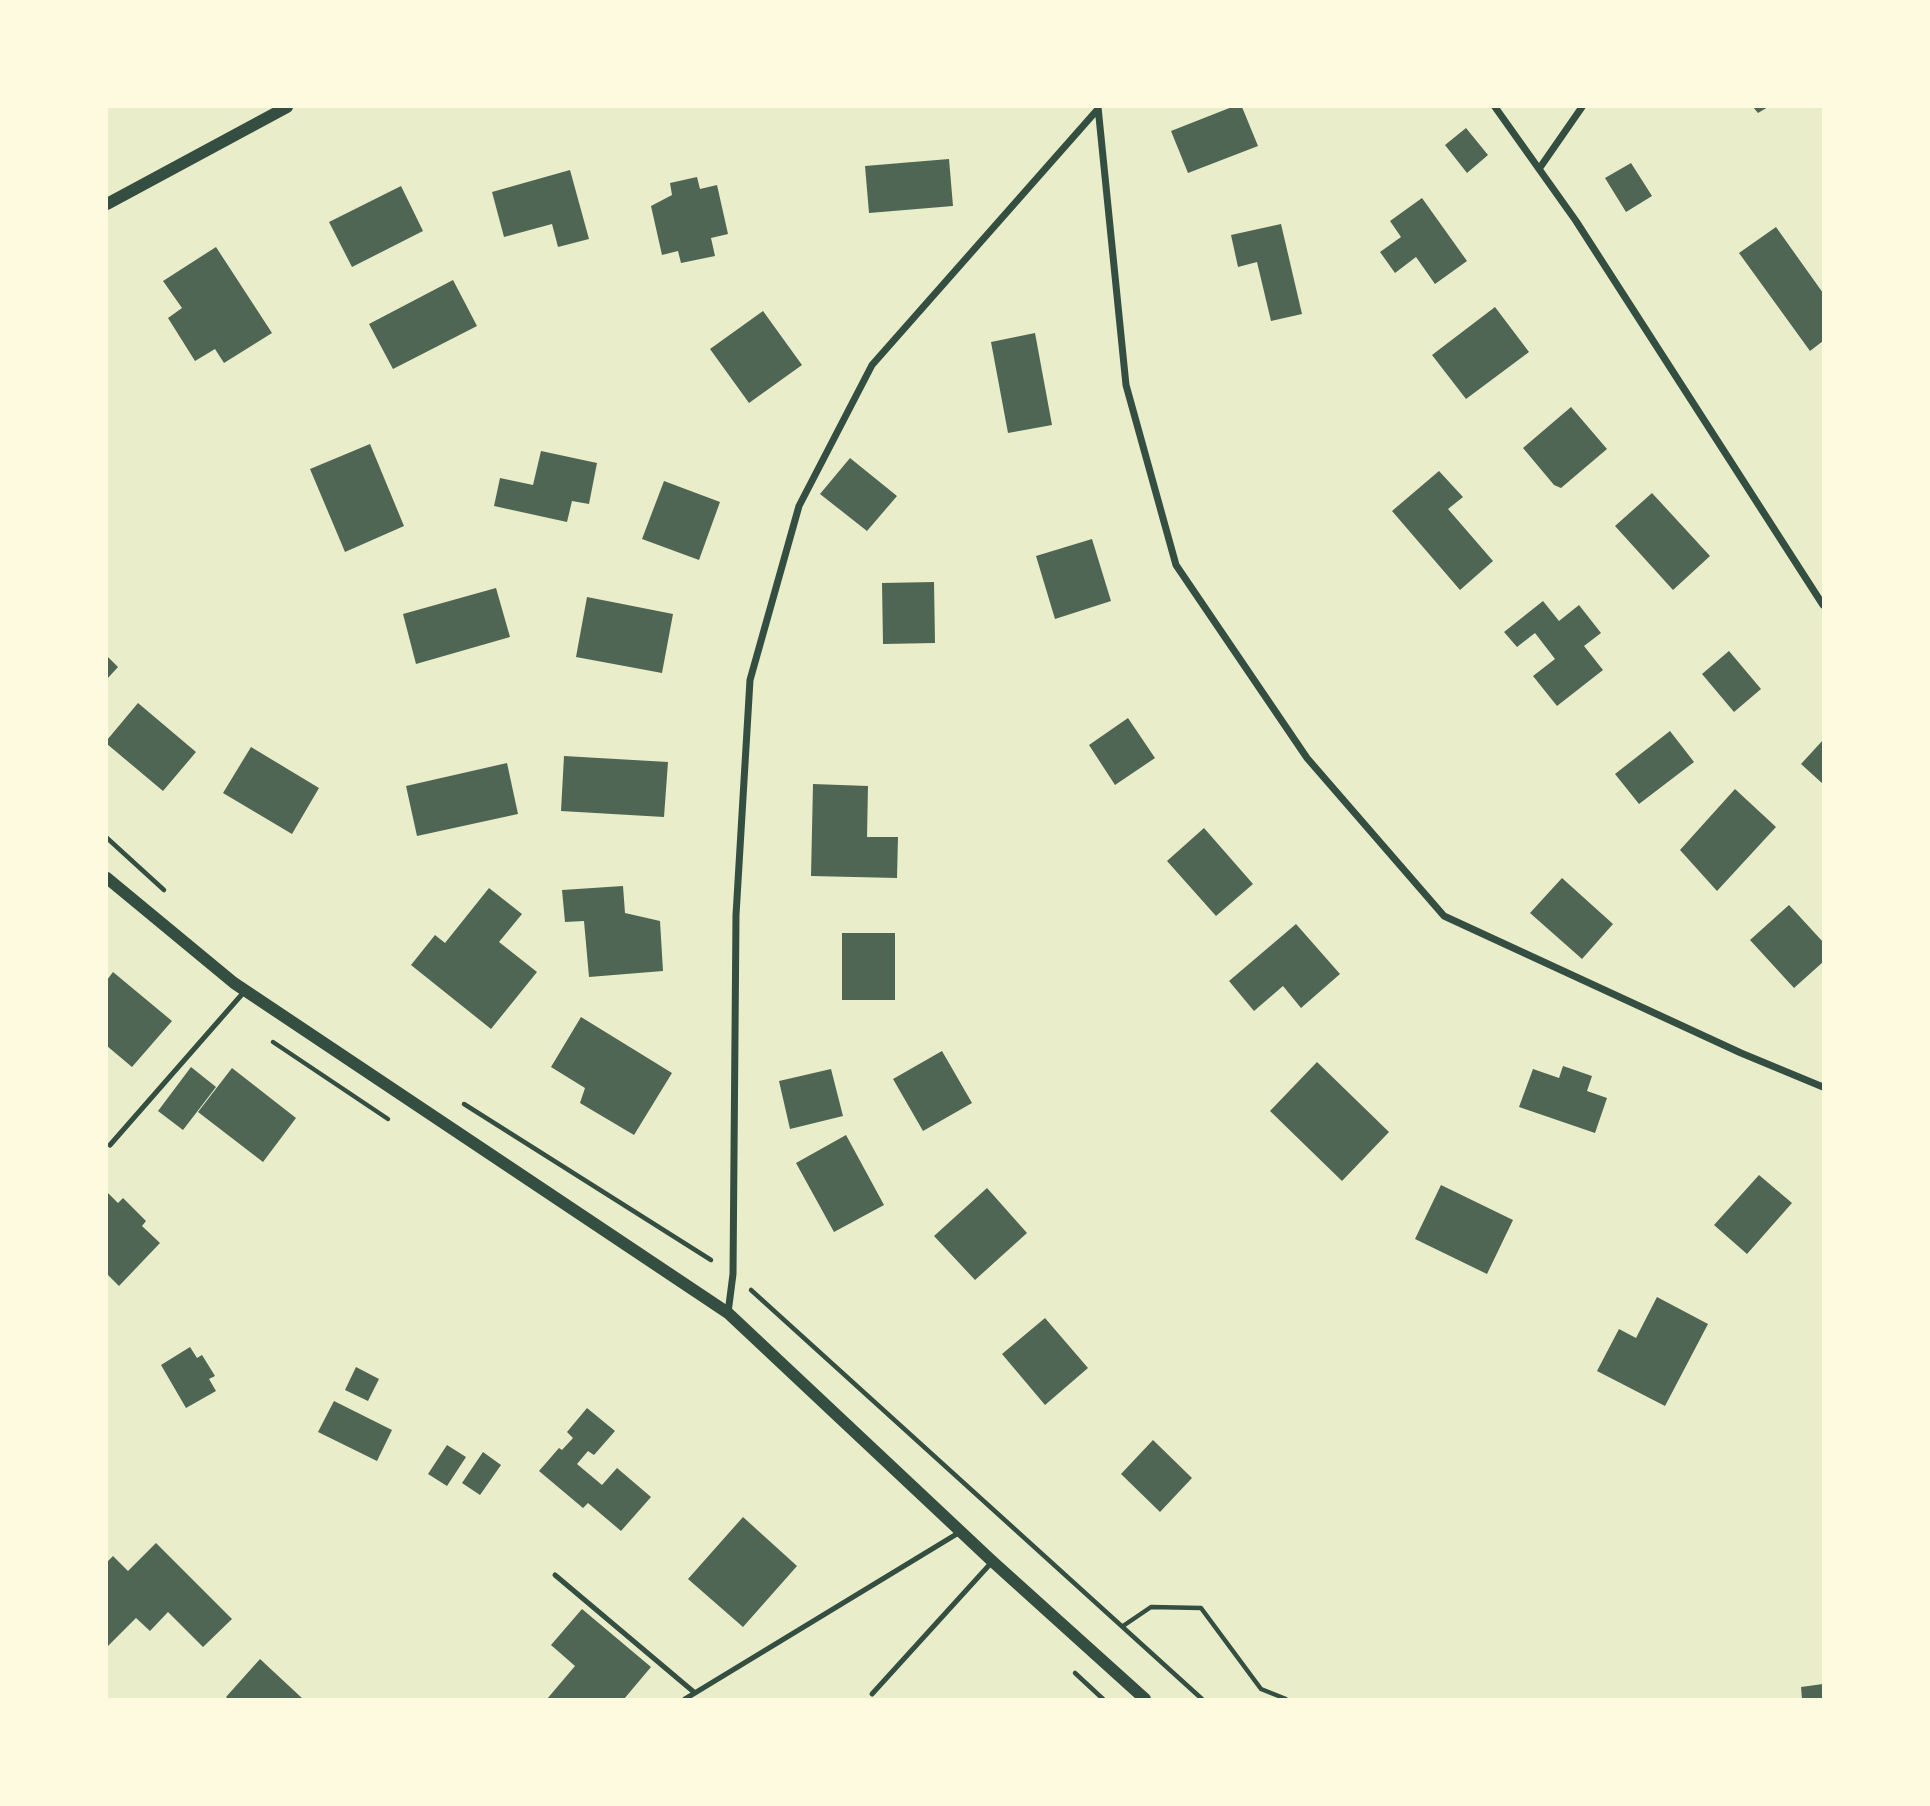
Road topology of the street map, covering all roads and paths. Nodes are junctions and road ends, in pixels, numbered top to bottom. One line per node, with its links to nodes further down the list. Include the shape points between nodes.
1 (287, 107): 6 (street)
2 (1495, 107): 5 (street)
3 (1582, 107): 5 (street)
4 (1098, 108): 11 (street, via 1126,384 1176,565 1307,758 1444,916); 14 (street, via 872,365 799,506 750,680 736,915 733,1274)
5 (1539, 169): 7 (street)
6 (107, 204)
7 (1823, 605)
8 (107, 878): 9 (street)
9 (246, 990): 13 (lane); 14 (street)
10 (270, 1040): 12 (path)
11 (1823, 1087)
12 (391, 1121)
13 (110, 1145)
14 (728, 1313): 15 (street)
15 (960, 1532): 16 (street); 20 (lane)
16 (992, 1562): 21 (lane); 24 (street)
17 (555, 1575): 20 (lane)
18 (1123, 1626): 25 (path, via 1151,1607 1200,1608 1261,1689)
19 (1073, 1672): 23 (path)
20 (695, 1693): 22 (lane)
21 (872, 1694)
22 (685, 1699)
23 (1103, 1699)
24 (1145, 1699)
25 (1286, 1699)

